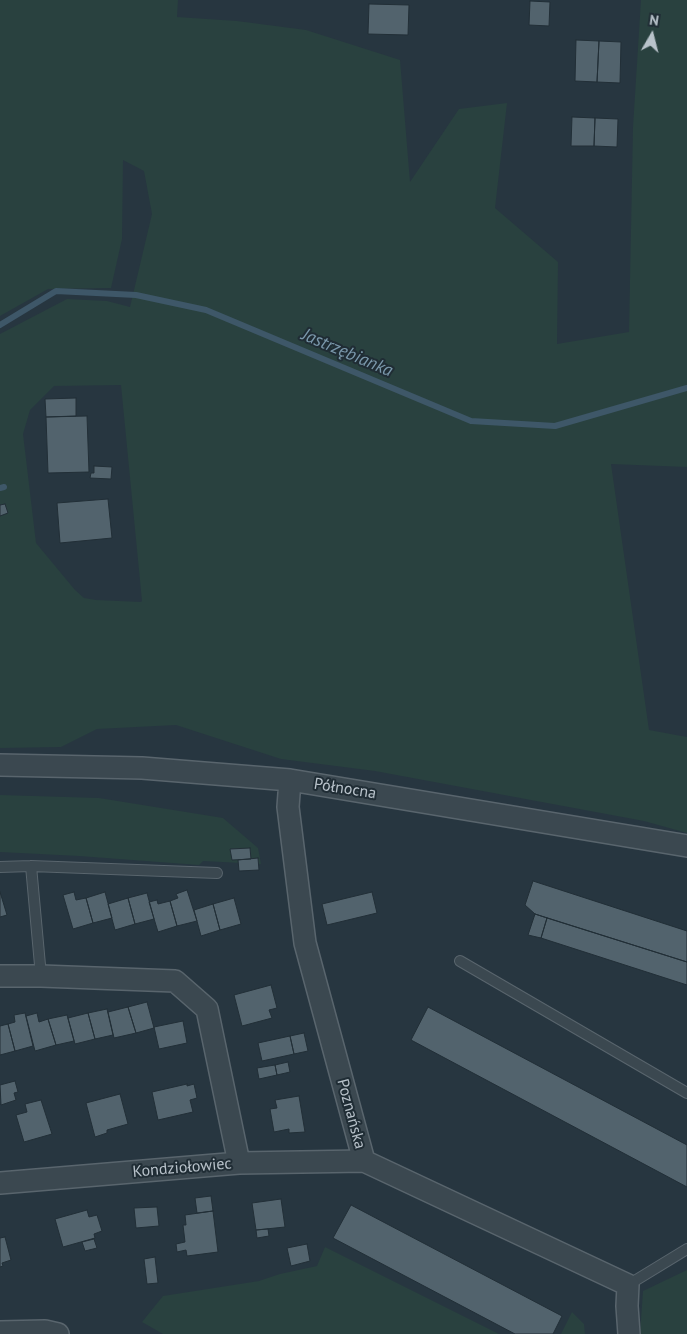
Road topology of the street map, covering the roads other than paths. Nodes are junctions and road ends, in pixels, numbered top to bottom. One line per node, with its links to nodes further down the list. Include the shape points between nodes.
1 (0, 765): 2 (street, Północna, via 142,768)
2 (290, 780): 3 (street, Północna); 11 (street, Poznańska, via 288,807 305,944)
3 (687, 846)
4 (31, 866): 5 (lane); 6 (lane); 9 (lane)
5 (0, 867)
6 (216, 873)
7 (460, 961): 10 (lane)
8 (0, 976): 9 (street)
9 (41, 976): 12 (street, via 175,981 206,1009)
10 (687, 1093)
11 (364, 1161): 12 (street, Kondziołowiec); 15 (street, Poznańska)
12 (239, 1163): 13 (street, Kondziołowiec)
13 (0, 1183)
14 (687, 1249): 15 (lane)
15 (628, 1285): 18 (street)
16 (0, 1332): 17 (street)
17 (49, 1333)
18 (629, 1334)

